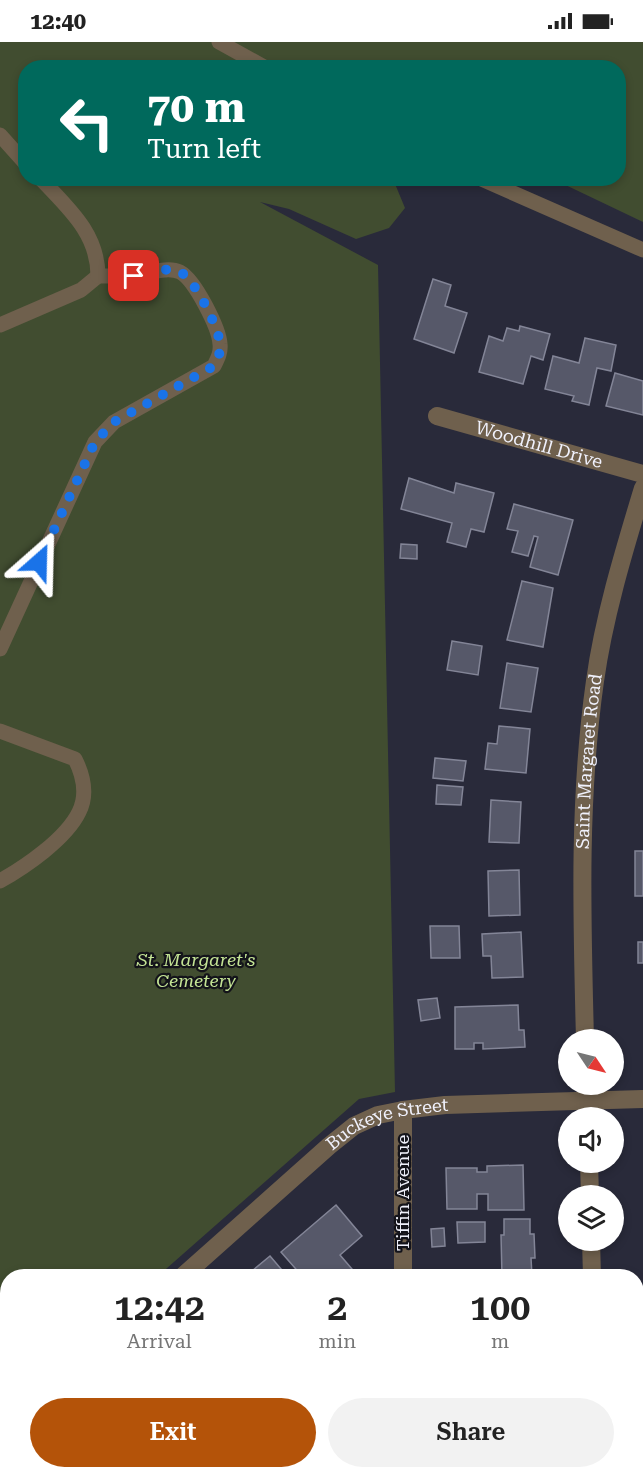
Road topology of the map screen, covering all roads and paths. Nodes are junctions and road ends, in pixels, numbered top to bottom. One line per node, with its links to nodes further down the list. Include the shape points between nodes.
1 (219, 42): 2 (lane)
2 (252, 60)
3 (0, 135): 4 (lane)
4 (18, 155)
5 (47, 186): 8 (lane, via 87,231 98,256)
6 (497, 186): 7 (lane)
7 (643, 250)
8 (98, 276): 9 (lane, via 81,290); 13 (lane, via 180,272 191,282 212,318 220,353 214,366 114,422 95,442)
9 (0, 325)
10 (437, 416): 11 (street, Woodhill Drive)
11 (643, 474)
12 (643, 488): 16 (street, Saint Margaret Road, via 608,616 587,741 581,884)
13 (0, 649)
14 (0, 731): 15 (lane, via 75,759 83,776 79,812 44,851)
15 (0, 881)
16 (585, 1029)
17 (643, 1099): 18 (street, Buckeye Street)
18 (587, 1100): 19 (street, Buckeye Street)
19 (403, 1110): 21 (street, Buckeye Street, via 378,1114 354,1126); 22 (street, Tiffin Avenue)
20 (591, 1251): 23 (street)
21 (191, 1269)
22 (403, 1269)
23 (592, 1269)

